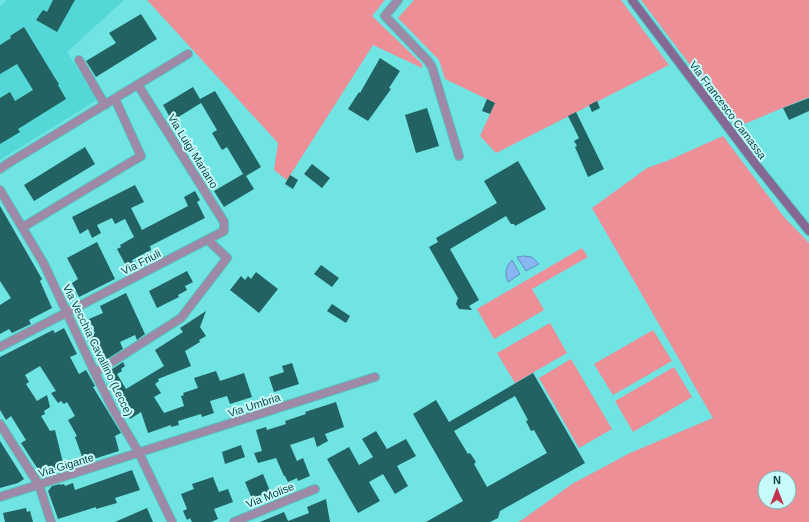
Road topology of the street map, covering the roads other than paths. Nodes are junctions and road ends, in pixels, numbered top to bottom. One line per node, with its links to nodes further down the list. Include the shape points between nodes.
1 (398, 0): 8 (street, via 385,16 432,68)
2 (632, 0): 13 (street, Via Francesco Camassa, via 752,160)
3 (188, 54): 5 (street)
4 (79, 60): 7 (street)
5 (138, 85): 6 (street); 12 (street, Via Luigi Mariano, via 224,222)
6 (115, 99): 7 (street); 11 (street, via 141,156)
7 (106, 105): 9 (street)
8 (459, 156)
9 (0, 169)
10 (0, 190): 11 (street, Via Vecchia Cavallino (Lecce))
11 (23, 227): 15 (street, Via Vecchia Cavallino (Lecce))
12 (224, 231): 14 (street, Via Friuli)
13 (809, 231)
14 (208, 240): 15 (street, Via Friuli); 17 (street, via 227,258 181,318)
15 (67, 313): 16 (street, Via Friuli); 17 (street, Via Vecchia Cavallino (Lecce))
16 (0, 347)
17 (95, 373): 20 (street, Via Vecchia Cavallino (Lecce))
18 (375, 377): 20 (street, Via Umbria)
19 (0, 424): 21 (street)
20 (139, 454): 21 (street, Via Gigante); 25 (street, Via Vecchia Cavallino (Lecce))
21 (39, 485): 23 (street, Via Gigante); 24 (street)
22 (315, 489): 26 (street, Via Molise)
23 (0, 497)
24 (51, 522)
25 (172, 522)
26 (234, 522)

